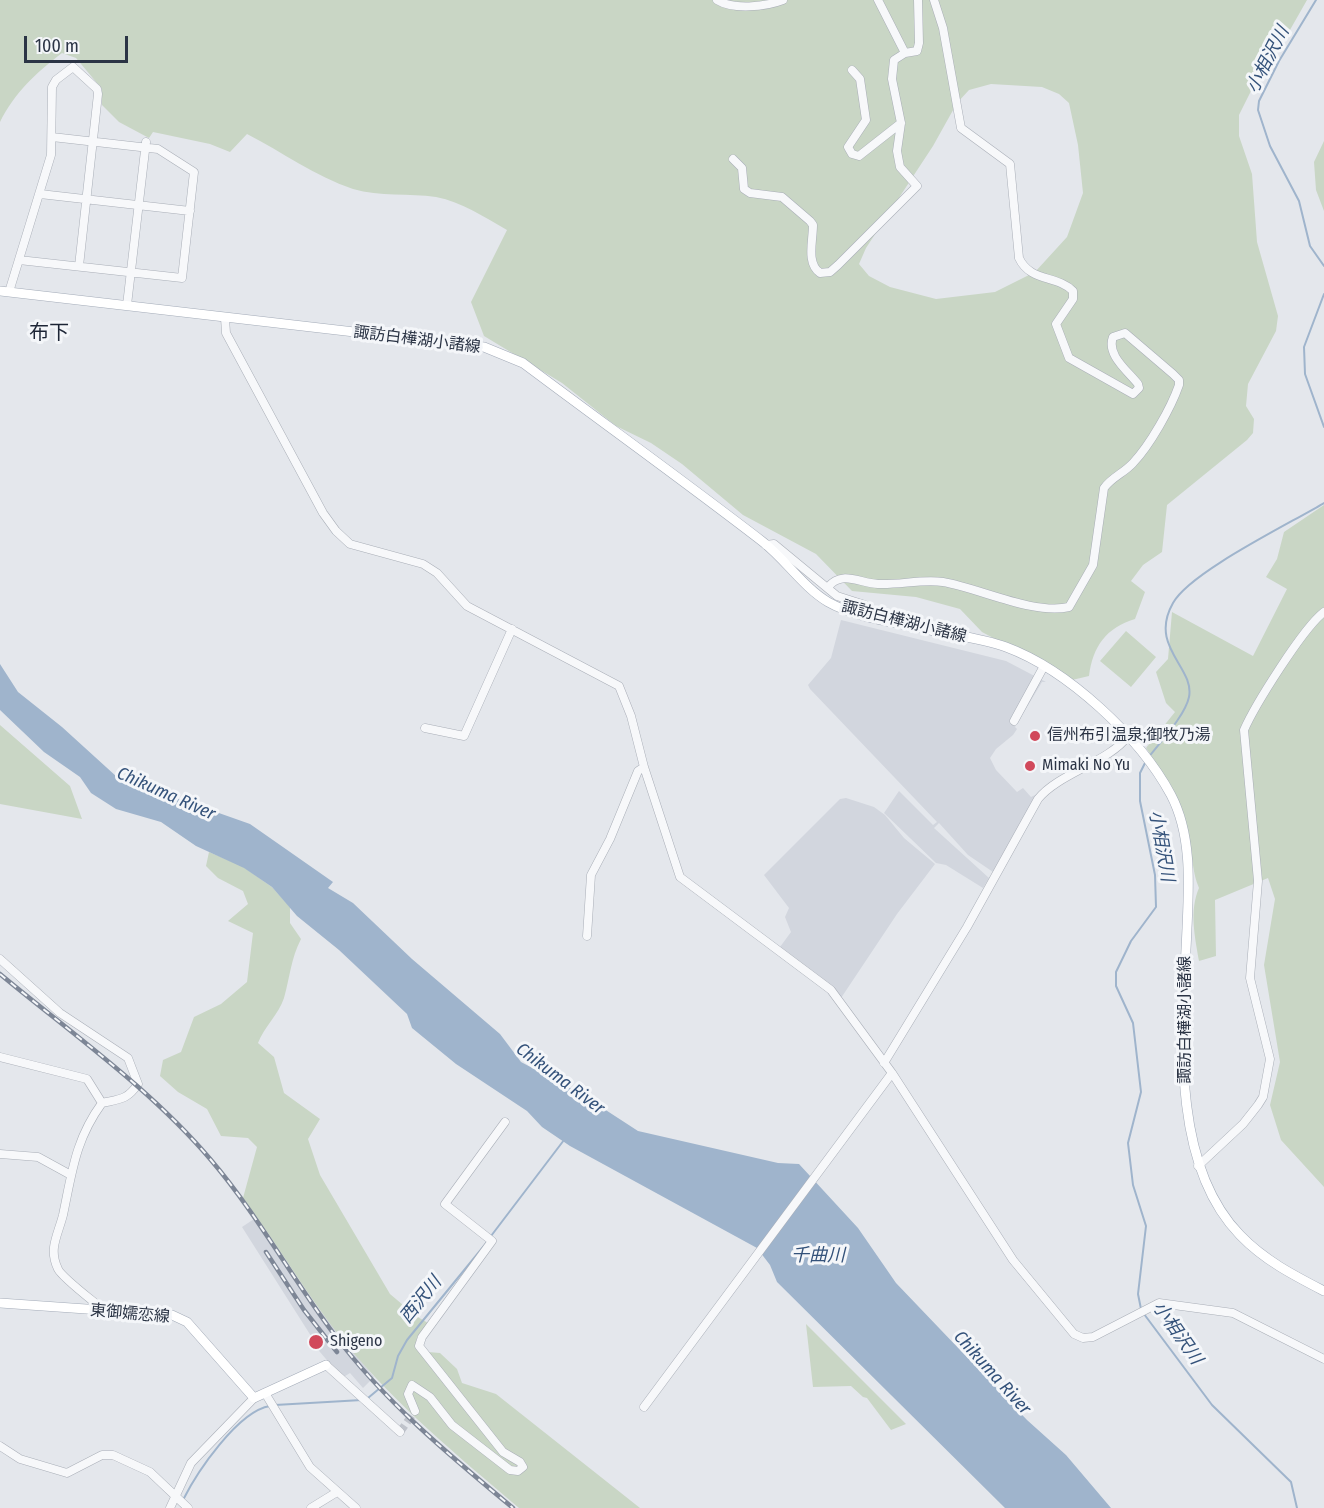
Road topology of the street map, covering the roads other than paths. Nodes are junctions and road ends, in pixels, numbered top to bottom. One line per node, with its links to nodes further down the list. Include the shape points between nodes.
1 (717, 0): 2 (street, via 740,6)
2 (783, 0)
3 (878, 0): 6 (street)
4 (918, 0): 6 (street, via 919,43 917,51)
5 (934, 0): 24 (street, via 943,28 961,128 1010,164 1019,258 1024,267 1042,279 1067,285 1073,291 1073,299 1056,324 1065,353 1090,372 1133,394 1138,384 1112,353 1110,344 1113,337 1125,333 1173,374 1179,385 1143,451 1104,488 1093,565 1069,607 1017,602 941,582 877,584 843,576)
6 (905, 53): 8 (street, via 894,60 892,79)
7 (852, 70): 8 (street, via 860,80 866,120 848,147 852,154 859,156)
8 (901, 123): 12 (street, via 897,151 900,166 917,186 830,272 814,269 810,221 782,197 744,189 742,168)
9 (52, 137): 10 (street); 10 (street, via 52,87 74,67 97,88 99,111); 13 (street)
10 (94, 142): 11 (street); 14 (street)
11 (146, 145): 15 (street); 16 (street, via 194,172)
12 (733, 159)
13 (40, 194): 14 (street); 17 (street)
14 (87, 199): 15 (street); 18 (street)
15 (139, 206): 16 (street); 19 (street)
16 (190, 211): 19 (street, via 182,278)
17 (20, 260): 18 (street); 20 (street)
18 (79, 266): 19 (street)
19 (130, 273): 21 (street)
20 (4, 291): 21 (main road, 諏訪白樺湖小諸線)
21 (127, 306): 22 (main road, 諏訪白樺湖小諸線)
22 (225, 318): 23 (main road, 諏訪白樺湖小諸線, via 501,352 523,363); 27 (street, via 226,333 336,531 350,544 423,564 437,573 467,606)
23 (766, 545): 24 (street, via 774,544); 26 (main road, 諏訪白樺湖小諸線, via 829,602)
24 (828, 587): 26 (street, via 837,596 865,605)
25 (1324, 612): 41 (street, via 1282,664 1244,730 1258,881 1250,978 1270,1059 1258,1105)
26 (873, 617): 28 (main road, 諏訪白樺湖小諸線, via 1005,647)
27 (512, 629): 30 (street, via 464,736); 32 (street, via 619,686)
28 (1044, 666): 29 (street); 31 (main road, 諏訪白樺湖小諸線)
29 (1014, 721)
30 (425, 728)
31 (1128, 736): 36 (street, via 1048,788 1038,799 967,927); 41 (main road, 諏訪白樺湖小諸線, via 1155,768 1177,812 1190,877 1184,1009 1186,1093)
32 (644, 766): 33 (street, via 638,771 591,875); 36 (street, via 680,877 823,983)
33 (587, 936)
34 (0, 959): 38 (street, via 60,1012 128,1058 138,1084 128,1098)
35 (0, 1057): 38 (street, via 87,1079)
36 (884, 1063): 37 (street)
37 (892, 1073): 46 (street, via 1013,1260 1074,1334 1093,1337 1160,1303 1233,1313); 50 (street)
38 (102, 1103): 42 (street, via 87,1128)
39 (505, 1122): 51 (street, via 445,1204 492,1241 419,1346 503,1452 523,1467 510,1470 453,1425 430,1397 412,1385 408,1394)
40 (0, 1154): 42 (street, via 38,1157)
41 (1198, 1166): 43 (main road, 諏訪白樺湖小諸線, via 1208,1190 1238,1233 1277,1267)
42 (69, 1174): 45 (street, via 63,1216 52,1252 59,1271)
43 (1324, 1291)
44 (0, 1303): 45 (main road, 東御嬬恋線)
45 (106, 1313): 49 (main road, 東御嬬恋線, via 172,1316 187,1322)
46 (1324, 1359)
47 (326, 1365): 48 (main road); 52 (street)
48 (267, 1397): 49 (main road); 55 (street, via 306,1461)
49 (254, 1398): 56 (street, via 192,1463)
50 (644, 1407)
51 (415, 1411)
52 (400, 1432)
53 (3, 1448): 54 (street); 56 (street, via 21,1459 67,1473 107,1454 150,1472)
54 (0, 1458)
55 (337, 1492): 59 (street); 60 (street)
56 (177, 1496): 57 (street); 58 (street)
57 (187, 1506)
58 (170, 1508)
59 (311, 1508)
60 (356, 1508)

